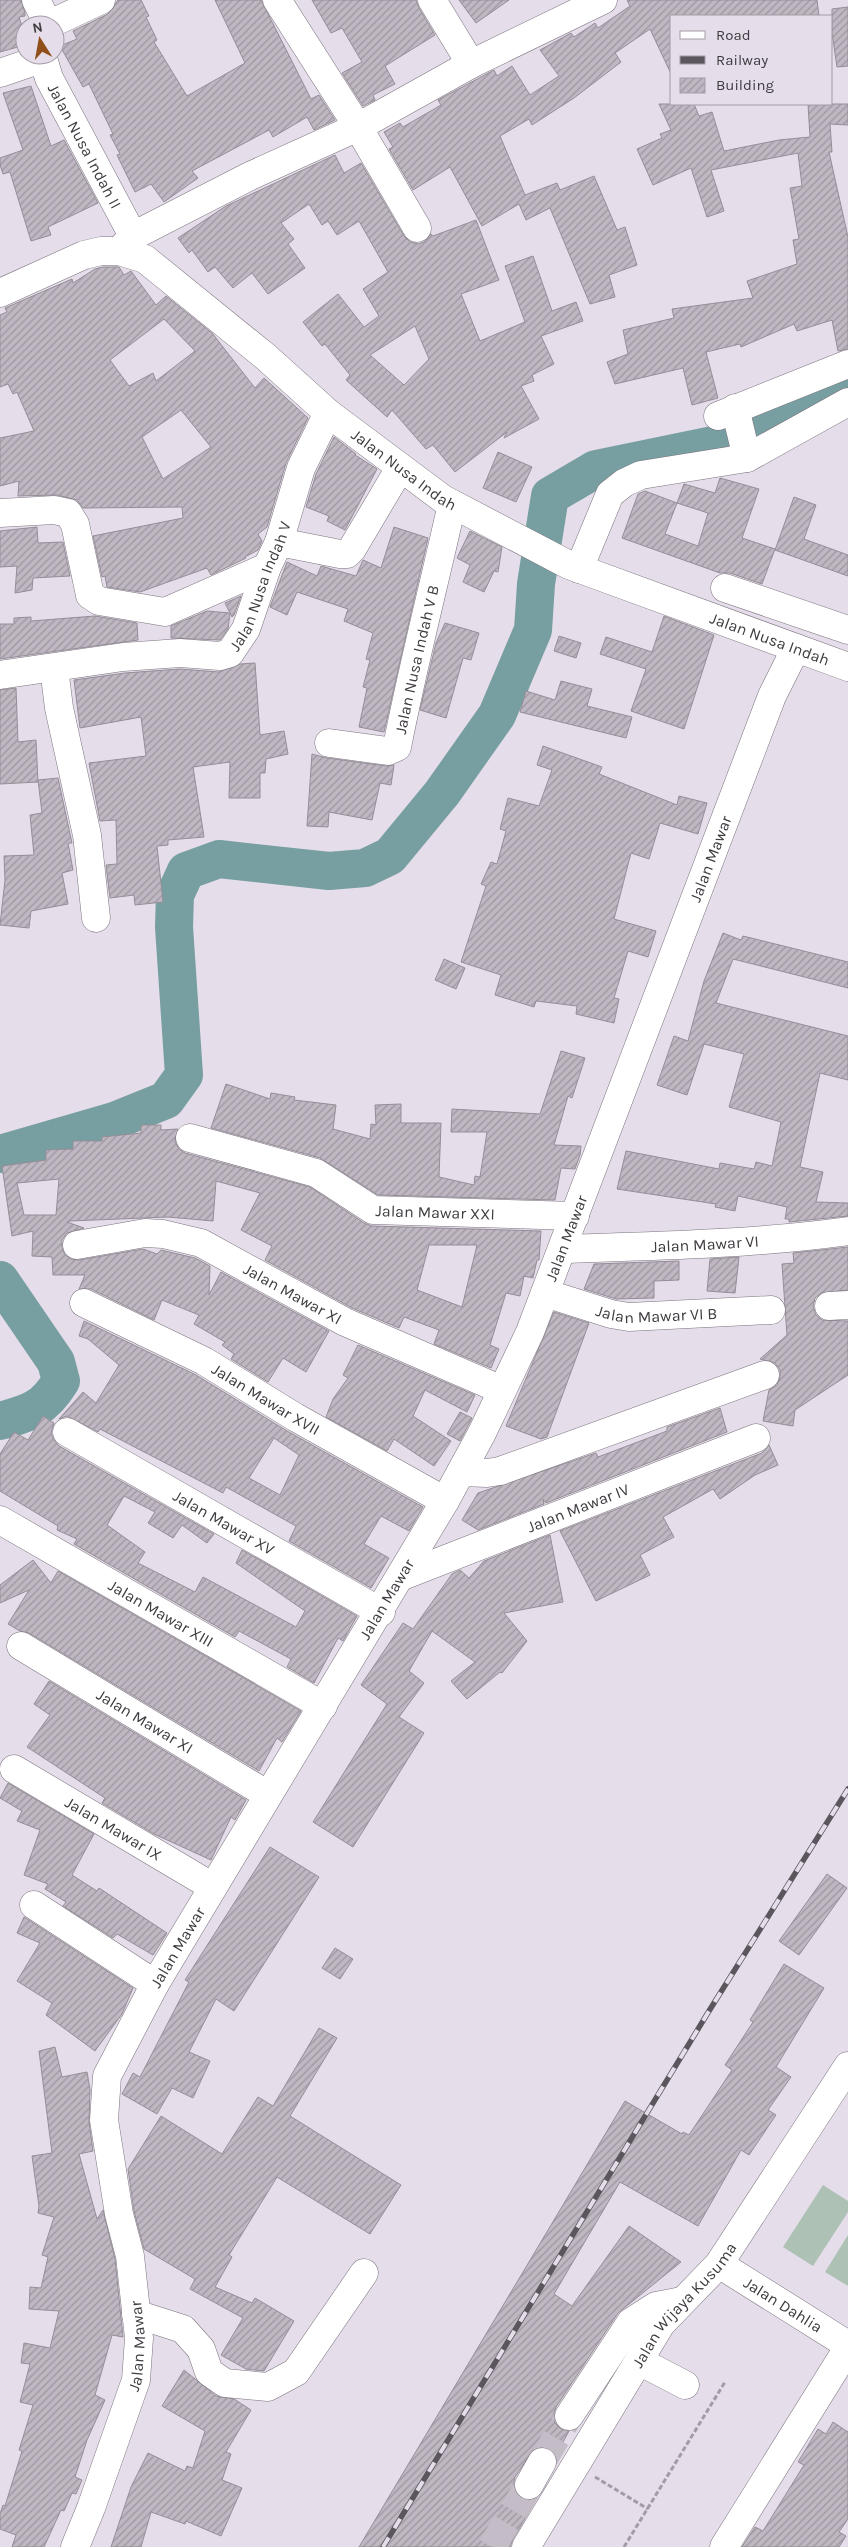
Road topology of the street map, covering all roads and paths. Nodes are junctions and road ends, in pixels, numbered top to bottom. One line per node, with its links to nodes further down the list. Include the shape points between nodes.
1 (101, 0): 5 (street)
2 (277, 0): 10 (street)
3 (432, 0): 6 (street)
4 (603, 0): 6 (street)
5 (48, 15)
6 (471, 64): 10 (street)
7 (21, 65): 9 (street)
8 (45, 65): 12 (street, Jalan Nusa Indah II)
9 (0, 73)
10 (358, 127): 11 (street); 12 (street, via 250,176)
11 (417, 228)
12 (126, 243): 13 (street, Jalan Nusa Indah, via 84,255); 16 (street, Jalan Nusa Indah, via 266,357)
13 (0, 292)
14 (848, 364): 17 (street, via 730,413)
15 (848, 402): 17 (street)
16 (328, 413): 18 (street, Jalan Nusa Indah); 21 (street, Jalan Nusa Indah V, via 301,468)
17 (746, 454): 23 (street, via 641,475 624,483 610,494)
18 (400, 468): 19 (street, Jalan Nusa Indah); 21 (street, via 347,554)
19 (452, 504): 23 (street, Jalan Nusa Indah); 30 (street, Jalan Nusa Indah V B, via 397,747 388,751)
20 (0, 513): 22 (street, via 54,510 68,513 75,524 90,595 99,601 164,612)
21 (279, 542): 22 (street, Jalan Nusa Indah V)
22 (267, 567): 28 (street, Jalan Nusa Indah V, via 246,629 230,653 220,656 180,653 123,657)
23 (574, 567): 26 (street, Jalan Nusa Indah)
24 (725, 588): 25 (street)
25 (848, 630)
26 (796, 648): 27 (street, Jalan Nusa Indah); 33 (street, Jalan Mawar, via 772,696)
27 (848, 667)
28 (54, 668): 29 (street, Jalan Nusa Indah V); 31 (street, via 59,708 87,834)
29 (0, 675)
30 (329, 743)
31 (96, 918)
32 (190, 1138): 33 (street, Jalan Mawar XXI, via 316,1173 373,1210)
33 (575, 1216): 36 (street, Jalan Mawar)
34 (848, 1231): 36 (street, Jalan Mawar VI, via 703,1244)
35 (78, 1245): 41 (street, Jalan Mawar XI, via 145,1233 202,1243 345,1322)
36 (563, 1249): 37 (street, Jalan Mawar)
37 (546, 1293): 39 (street, Jalan Mawar VI B, via 629,1317); 41 (street, Jalan Mawar)
38 (84, 1303): 45 (street, Jalan Mawar XVII, via 204,1361 295,1417)
39 (771, 1310)
40 (765, 1375): 44 (street, via 500,1471)
41 (502, 1390): 44 (street, Jalan Mawar)
42 (67, 1432): 48 (street, Jalan Mawar XV)
43 (756, 1438): 47 (street, Jalan Mawar IV)
44 (461, 1472): 45 (street, Jalan Mawar)
45 (445, 1501): 47 (street, Jalan Mawar)
46 (0, 1520): 50 (street, Jalan Mawar XIII)
47 (400, 1578): 48 (street, Jalan Mawar)
48 (381, 1612): 50 (street, Jalan Mawar)
49 (21, 1646): 52 (street, Jalan Mawar XI)
50 (323, 1706): 52 (street, Jalan Mawar)
51 (14, 1769): 53 (street, Jalan Mawar IX)
52 (268, 1795): 53 (street, Jalan Mawar)
53 (213, 1887): 55 (street, Jalan Mawar)
54 (34, 1905): 55 (street)
55 (155, 1984): 60 (street, Jalan Mawar, via 107,2076 104,2120 119,2214 130,2256)
56 (848, 2066): 57 (street, Jalan Wijaya Kusuma)
57 (718, 2264): 59 (street, Jalan Wijaya Kusuma); 61 (street, Jalan Dahlia)
58 (364, 2272): 60 (street, via 296,2372 268,2387 226,2383 209,2372 200,2349 183,2329)
59 (684, 2301): 62 (street, Jalan Wijaya Kusuma, via 661,2324); 65 (street, via 656,2306 631,2322)
60 (136, 2314): 68 (street, Jalan Mawar, via 139,2338 136,2380)
61 (848, 2346): 71 (street)
62 (639, 2360): 64 (street); 66 (street, Jalan Wijaya Kusuma)
63 (724, 2382): 67 (path)
64 (685, 2385)
65 (569, 2416)
66 (575, 2465): 67 (path); 69 (street, Jalan Wijaya Kusuma)
67 (648, 2509): 70 (path)
68 (75, 2547)
69 (526, 2547)
70 (624, 2547)
71 (724, 2547)

